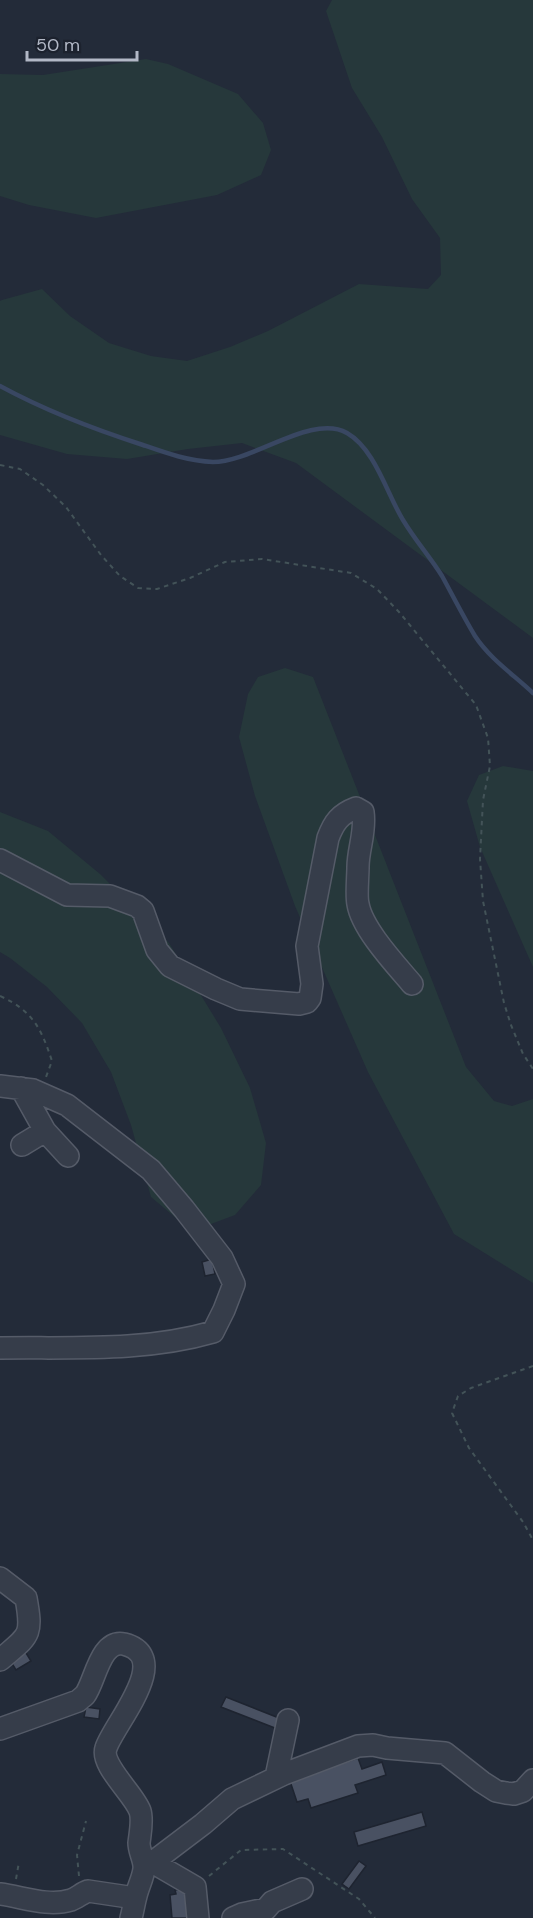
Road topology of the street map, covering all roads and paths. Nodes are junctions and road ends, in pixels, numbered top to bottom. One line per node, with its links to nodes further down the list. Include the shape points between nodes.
1 (0, 465): 5 (path, via 20,469 43,485 66,507 120,576 138,588 157,589 225,561 272,560 351,573 377,589 399,612 476,705 488,738 490,766 483,800 480,859 483,901 504,1003 523,1054)
2 (0, 860): 3 (street, via 68,895 110,896 137,906 143,911 157,950 170,966 216,989 240,999 299,1004 307,1002 312,984 307,946 328,838 335,822 356,808 363,812 364,820 358,904 365,922)
3 (412, 984)
4 (0, 996): 6 (path, via 20,1005 35,1022 52,1061)
5 (533, 1069)
6 (20, 1089): 7 (street); 10 (street, via 67,1105 151,1170 222,1258 234,1284 213,1332 190,1339 120,1347)
7 (45, 1131): 8 (street); 9 (street)
8 (22, 1144)
9 (68, 1156)
10 (0, 1348)
11 (533, 1366): 12 (path, via 471,1388 458,1396 452,1413 469,1448)
12 (533, 1540)
13 (0, 1578): 14 (street, via 26,1598 29,1626 27,1636)
14 (0, 1660)
15 (288, 1720): 17 (street)
16 (0, 1729): 20 (street, via 78,1701 85,1695 105,1651 116,1644 137,1651 145,1673 105,1750 106,1761 141,1813 139,1848)
17 (276, 1777): 18 (street, via 358,1746 373,1745 445,1753 496,1791 514,1794 524,1791); 20 (street, via 232,1799)
18 (533, 1780)
19 (86, 1821): 23 (path, via 77,1855 79,1880)
20 (149, 1865): 21 (street); 25 (street)
21 (195, 1887): 26 (street); 28 (path, via 241,1850 283,1849 359,1899)
22 (302, 1889): 27 (street, via 272,1902 267,1909)
23 (88, 1891): 24 (street, via 60,1902); 25 (street)
24 (0, 1894)
25 (133, 1908)
26 (198, 1918)
27 (233, 1918)
28 (375, 1918)

